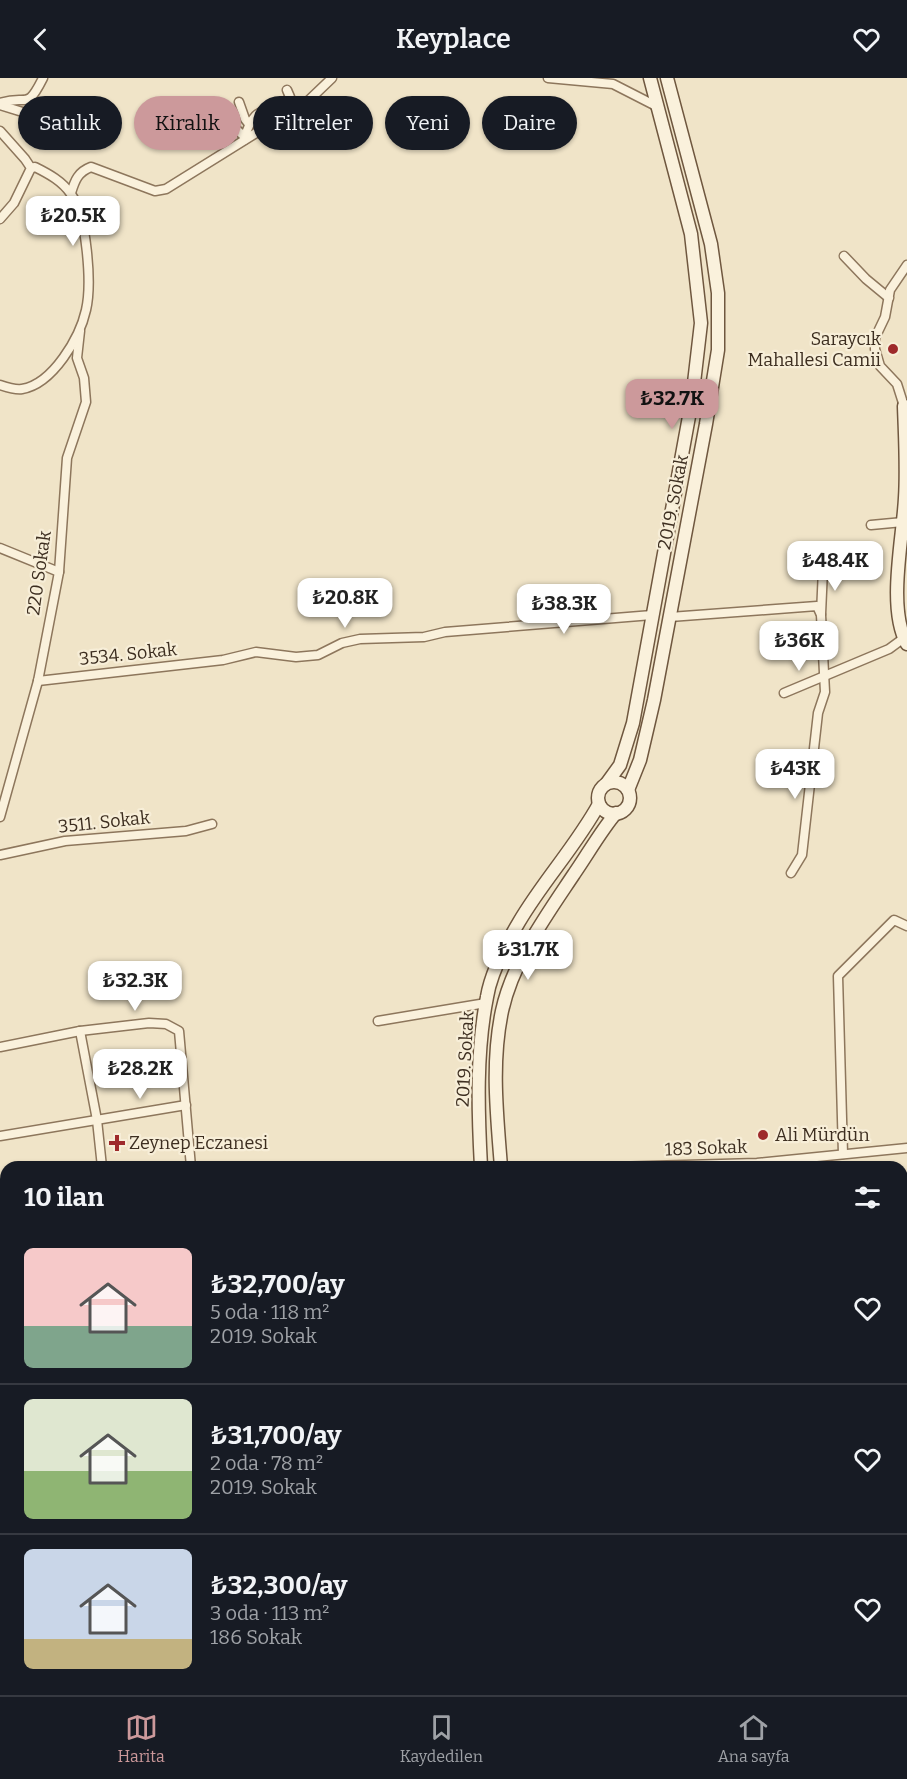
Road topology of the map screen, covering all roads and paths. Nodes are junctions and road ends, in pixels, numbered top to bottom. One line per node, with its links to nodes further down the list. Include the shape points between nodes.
1 (43, 78): 7 (street, via 34,96 25,102 8,100)
2 (331, 78): 14 (street, via 308,101)
3 (548, 78): 8 (street, via 613,84)
4 (650, 78): 8 (street, 2019. Sokak)
5 (667, 78): 32 (street, 2019. Sokak, via 711,244 718,293 718,350)
6 (287, 90): 11 (street, via 290,97 285,103 257,113)
7 (0, 104): 10 (street)
8 (658, 107): 30 (street, 2019. Sokak, via 692,234 701,323 693,400)
9 (241, 109): 11 (street)
10 (18, 110)
11 (249, 124): 14 (street)
12 (0, 132): 15 (street)
13 (241, 135): 14 (street)
14 (244, 138): 16 (street, via 166,189 147,188 91,167 75,179)
15 (31, 168): 16 (street, via 54,177); 17 (street, via 14,203)
16 (71, 193): 21 (street, via 78,204 88,254 87,308)
17 (0, 219)
18 (844, 256): 20 (street)
19 (907, 265): 20 (street)
20 (889, 298): 23 (street, via 875,338 875,355 897,384)
21 (80, 331): 22 (street, via 58,366 41,381 22,390); 29 (street, 220 Sokak, via 77,358 86,402 67,458)
22 (0, 385)
23 (904, 406): 24 (street)
24 (906, 434): 25 (street)
25 (903, 522): 26 (street); 33 (street, via 897,609)
26 (871, 525)
27 (0, 548): 29 (street)
28 (823, 569): 31 (street)
29 (59, 572): 35 (street, 220 Sokak)
30 (652, 615): 35 (street, 3534. Sokak, via 424,637 360,639 318,655 296,657 256,652 223,660); 37 (street, 2019. Sokak, via 633,723 620,765)
31 (821, 615): 32 (street, via 817,606); 34 (street)
32 (670, 617): 38 (street, 2019. Sokak, via 640,760)
33 (905, 641): 34 (street)
34 (823, 675): 36 (street); 44 (street, via 825,692 818,713 802,855)
35 (38, 681): 41 (street, 220 Sokak)
36 (784, 693)
37 (607, 783): 38 (street, via 621,783); 39 (street, 2019. Sokak, via 598,795)
38 (628, 790): 40 (street, 2019. Sokak, via 628,805)
39 (599, 804): 40 (street, via 606,812); 46 (street, 2019. Sokak, via 519,922 496,968)
40 (616, 813): 58 (street, 2019. Sokak, via 531,941 505,1001 495,1083)
41 (0, 817)
42 (212, 824): 43 (street, 3511. Sokak, via 186,831 65,841)
43 (0, 855)
44 (791, 873)
45 (907, 926): 54 (street, via 894,920 838,976)
46 (486, 1004): 47 (street); 57 (street, 2019. Sokak, via 481,1041)
47 (378, 1021)
48 (80, 1031): 49 (street); 50 (street, via 149,1023 166,1024 179,1031); 51 (street)
49 (0, 1047)
50 (186, 1106): 51 (street); 56 (street)
51 (97, 1120): 52 (street); 55 (street)
52 (0, 1136)
53 (907, 1148): 54 (street, 183 Sokak)
54 (843, 1154): 59 (street, 183 Sokak)
55 (101, 1161)
56 (191, 1161)
57 (481, 1161)
58 (501, 1161)
59 (776, 1161)

